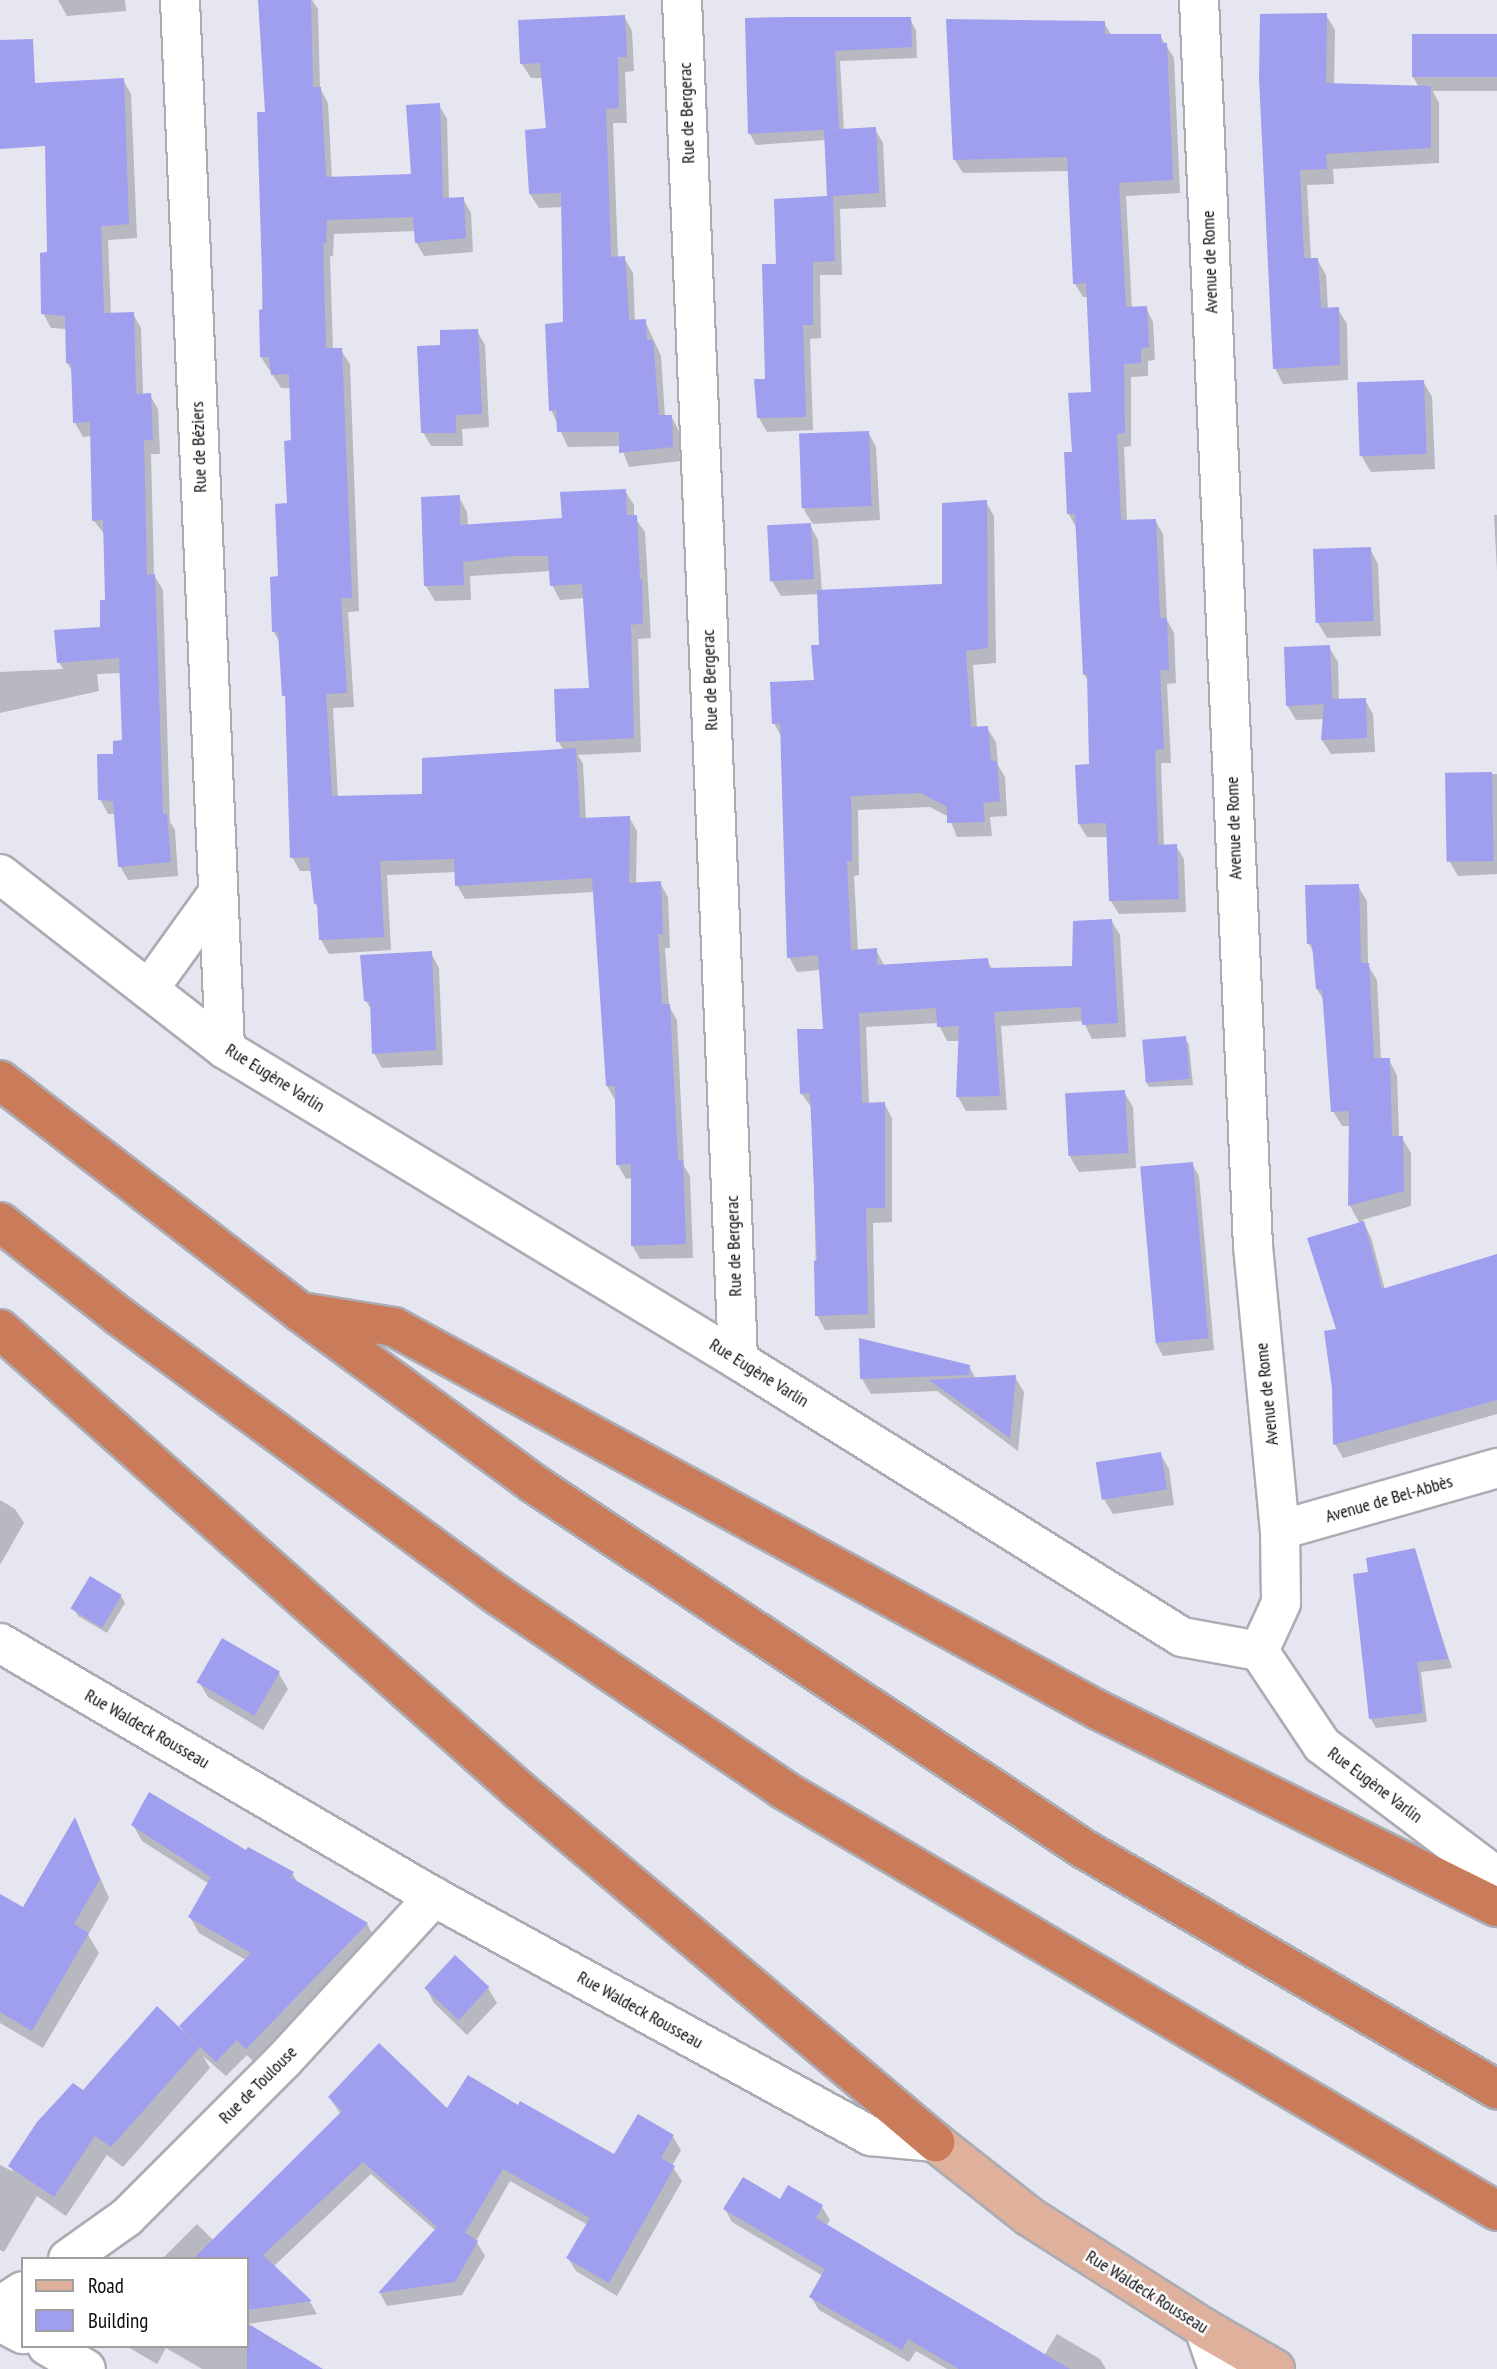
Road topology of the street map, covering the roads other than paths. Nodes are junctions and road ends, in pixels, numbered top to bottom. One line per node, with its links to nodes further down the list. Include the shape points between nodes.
1 (180, 0): 5 (street, Rue de Béziers)
2 (682, 0): 12 (street, Rue de Bergerac)
3 (1199, 0): 14 (street, Avenue de Rome, via 1253,1246)
4 (0, 874): 6 (street, Rue Eugène Varlin)
5 (218, 894): 6 (street); 7 (street, Rue de Béziers)
6 (149, 989): 7 (street, Rue Eugène Varlin)
7 (225, 1049): 12 (street, Rue Eugène Varlin)
8 (0, 1080): 10 (highway)
9 (0, 1222): 22 (highway, via 119,1316 499,1596 784,1790)
10 (300, 1312): 19 (highway, via 394,1327 1098,1710); 20 (highway, via 534,1484 1084,1849)
11 (0, 1329): 21 (highway, via 520,1791)
12 (738, 1360): 16 (street, Rue Eugène Varlin, via 1182,1637)
13 (1497, 1468): 14 (street, Avenue de Bel-Abbès)
14 (1280, 1530): 16 (street, Avenue de Rome, via 1281,1603)
15 (0, 1643): 18 (street, Rue Waldeck Rousseau)
16 (1259, 1651): 17 (street, Rue Eugène Varlin, via 1322,1745)
17 (1497, 1877)
18 (434, 1897): 21 (street, Rue Waldeck Rousseau, via 871,2136); 23 (street, Rue de Toulouse, via 284,2060 127,2217)
19 (1497, 1908)
20 (1497, 2089)
21 (935, 2142): 27 (main road, Rue Waldeck Rousseau, via 1030,2217)
22 (1497, 2211)
23 (71, 2257)
24 (21, 2292): 25 (street)
25 (0, 2306)
26 (0, 2322): 28 (street)
27 (1204, 2328): 31 (street); 32 (main road, Rue Waldeck Rousseau)
28 (21, 2333)
29 (50, 2348): 30 (street)
30 (86, 2369)
31 (1218, 2369)
32 (1275, 2369)

